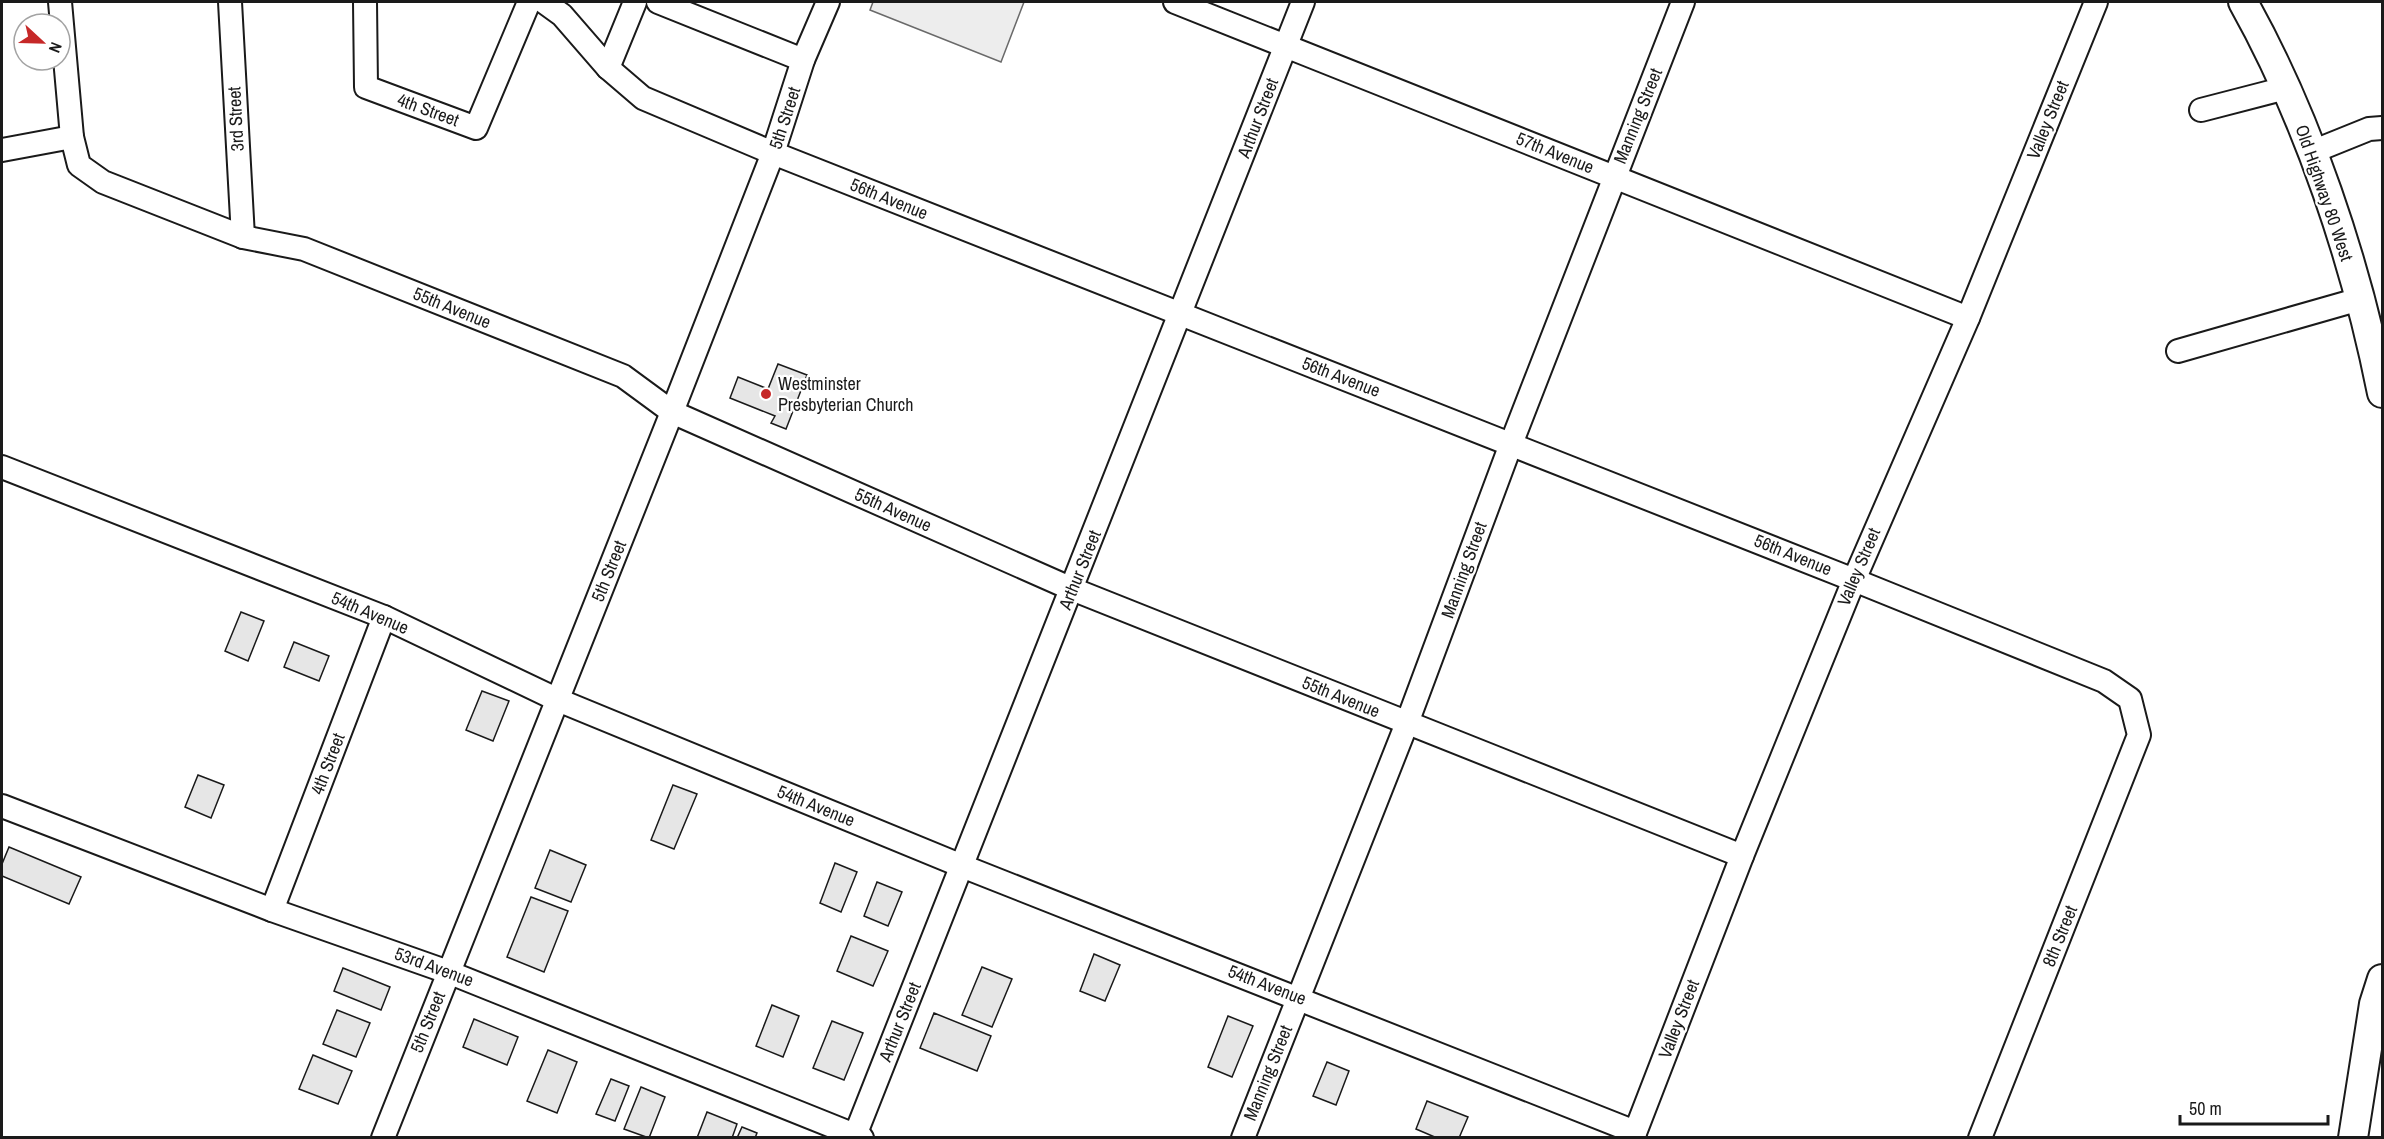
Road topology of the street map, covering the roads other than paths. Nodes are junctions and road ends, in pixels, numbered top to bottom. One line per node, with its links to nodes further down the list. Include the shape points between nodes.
1 (60, 2): 20 (street)
2 (230, 2): 25 (street, 3rd Street)
3 (364, 2): 4 (street, 4th Street, via 366,87 476,128)
4 (529, 2)
5 (544, 2): 16 (street, 56th Avenue, via 562,15)
6 (636, 2): 16 (street)
7 (658, 2): 15 (street)
8 (828, 2): 15 (street, 5th Street)
9 (1175, 2): 14 (street, 57th Avenue)
10 (1303, 2): 14 (street, Arthur Street)
11 (1683, 2): 24 (street, Manning Street)
12 (2096, 2): 28 (street, Valley Street)
13 (2243, 2): 17 (main road, Old Highway 80 West)
14 (1286, 46): 24 (street, 57th Avenue); 27 (street, Arthur Street)
15 (803, 60): 23 (street, 5th Street)
16 (609, 68): 23 (street, 56th Avenue, via 643,98)
17 (2286, 88): 18 (street); 22 (main road, Old Highway 80 West)
18 (2201, 110)
19 (2382, 128): 22 (street, via 2369,129)
20 (72, 137): 21 (street); 25 (street, 55th Avenue, via 78,165 103,183)
21 (2, 150)
22 (2312, 152): 26 (main road, Old Highway 80 West)
23 (773, 153): 27 (street, 56th Avenue); 31 (street, 5th Street)
24 (1614, 176): 28 (street, 57th Avenue); 32 (street, Manning Street)
25 (243, 237): 31 (street, 55th Avenue, via 304,249 624,376)
26 (2360, 299): 29 (street); 30 (main road, Old Highway 80 West)
27 (1181, 315): 32 (street, 56th Avenue); 35 (street, Arthur Street)
28 (1968, 318): 34 (street, Valley Street)
29 (2178, 351)
30 (2382, 393)
31 (672, 412): 35 (street, 55th Avenue); 37 (street, 5th Street)
32 (1511, 444): 34 (street, 56th Avenue); 38 (street, Manning Street)
33 (2, 467): 36 (street, 54th Avenue)
34 (1854, 579): 39 (street, 56th Avenue, via 2104,681 2130,699); 41 (street, Valley Street)
35 (1072, 589): 38 (street, 55th Avenue); 42 (street, Arthur Street)
36 (384, 617): 37 (street, 54th Avenue); 43 (street, 4th Street)
37 (558, 700): 42 (street, 54th Avenue); 44 (street, 5th Street)
38 (1407, 723): 41 (street, 55th Avenue); 46 (street, Manning Street)
39 (2139, 735): 51 (street, 8th Street)
40 (2, 806): 43 (street, 53rd Avenue)
41 (1742, 856): 47 (street, Valley Street)
42 (962, 866): 46 (street, 54th Avenue); 48 (street, Arthur Street)
43 (272, 910): 44 (street, 53rd Avenue)
44 (448, 972): 48 (street, 53rd Avenue); 49 (street, 5th Street)
45 (2382, 979): 52 (main road, via 2374,1004)
46 (1299, 997): 47 (street, 54th Avenue); 50 (street, Manning Street)
47 (1634, 1135)
48 (857, 1136)
49 (382, 1137)
50 (1243, 1137)
51 (1980, 1137)
52 (2353, 1137)

